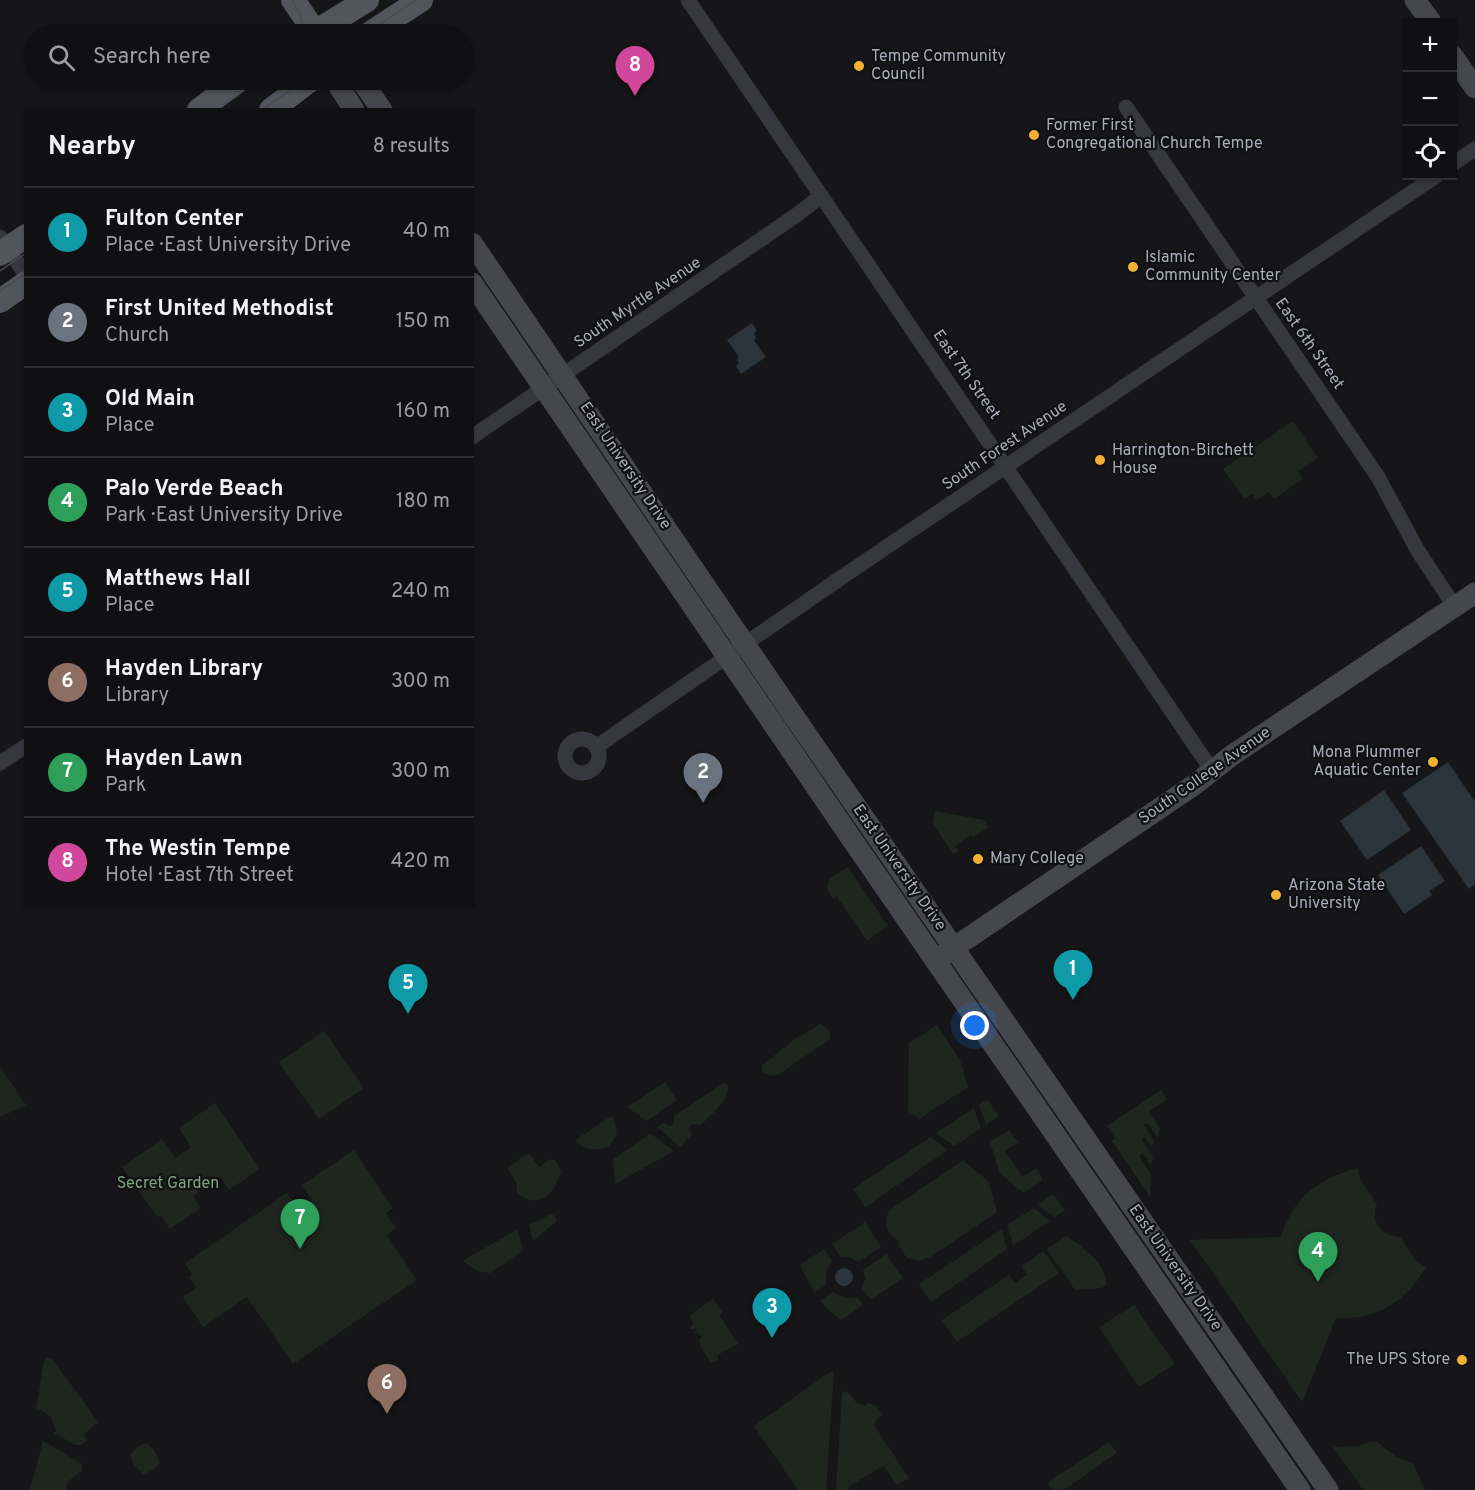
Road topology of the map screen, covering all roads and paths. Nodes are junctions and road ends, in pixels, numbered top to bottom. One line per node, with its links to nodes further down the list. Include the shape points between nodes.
1 (293, 0): 7 (main road)
2 (367, 0): 8 (main road)
3 (422, 0): 9 (main road)
4 (688, 0): 24 (street, East 7th Street)
5 (1415, 0): 6 (main road)
6 (1428, 18)
7 (309, 24)
8 (330, 24)
9 (385, 24)
10 (1457, 62): 11 (main road)
11 (1475, 88)
12 (226, 90): 17 (main road)
13 (297, 90): 18 (main road)
14 (341, 90): 19 (main road)
15 (368, 90): 20 (main road)
16 (1126, 107): 30 (street, East 6th Street)
17 (202, 108)
18 (274, 108)
19 (353, 108)
20 (381, 108)
21 (1475, 149): 22 (street)
22 (1457, 161)
23 (1430, 180): 30 (street, South Forest Avenue)
24 (821, 196): 32 (street, South Myrtle Avenue); 35 (street, East 7th Street)
25 (8, 244): 27 (street)
26 (474, 246): 32 (main road, East University Drive)
27 (24, 272)
28 (24, 284): 31 (main road)
29 (474, 286): 33 (main road, East University Drive)
30 (1256, 298): 35 (street, South Forest Avenue); 37 (street, East 6th Street, via 1378,477 1418,551)
31 (0, 301)
32 (563, 375): 33 (street, South Myrtle Avenue); 38 (main road, East University Drive)
33 (544, 388): 34 (street, South Myrtle Avenue); 39 (main road, East University Drive)
34 (474, 436)
35 (1007, 466): 38 (street, South Forest Avenue); 43 (street, East 7th Street)
36 (1475, 593): 37 (main road, South College Avenue)
37 (1455, 607): 43 (main road, South College Avenue, via 1231,756)
38 (745, 644): 39 (street, South Forest Avenue); 44 (main road, East University Drive)
39 (728, 656): 41 (street, South Forest Avenue); 45 (main road, East University Drive)
40 (24, 747): 42 (street)
41 (596, 747)
42 (0, 763)
43 (1213, 772): 44 (main road, South College Avenue)
44 (954, 948): 45 (main road, South College Avenue); 46 (main road, East University Drive)
45 (936, 961): 47 (main road, East University Drive)
46 (1075, 1123): 47 (main road); 49 (main road, East University Drive)
47 (1057, 1137): 48 (main road, East University Drive)
48 (1300, 1490)
49 (1328, 1490)

